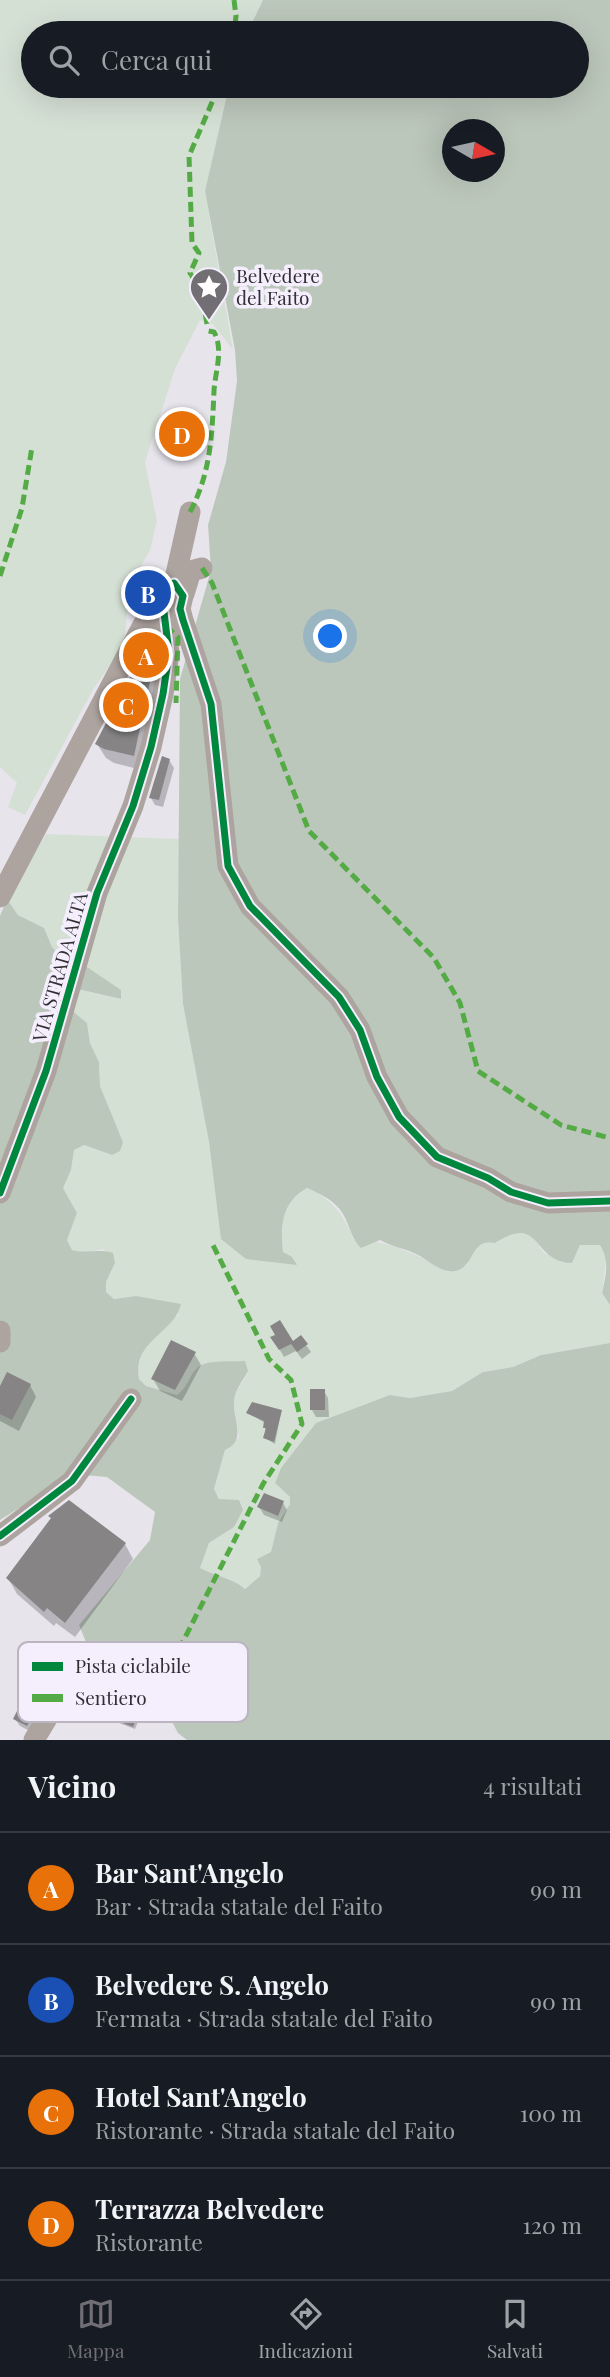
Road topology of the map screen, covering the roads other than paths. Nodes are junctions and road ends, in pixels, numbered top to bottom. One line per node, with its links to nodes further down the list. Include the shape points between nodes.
1 (190, 512): 3 (street)
2 (202, 568): 3 (street, via 191,571)
3 (178, 590): 4 (street, VIA STRADA ALTA, via 169,583 163,591); 7 (street, via 183,620 211,704 228,866 250,906 339,997 360,1030 377,1077 399,1117 430,1152 511,1192 548,1203)
4 (165, 622): 5 (street, via 155,615 137,636); 6 (street, VIA STRADA ALTA, via 169,653 151,747 133,806 97,893 46,1071)
5 (0, 897)
6 (0, 1193)
7 (610, 1201)
8 (0, 1331): 9 (street)
9 (0, 1342)
10 (131, 1399): 11 (street, via 72,1481)
11 (0, 1536)
12 (45, 1722): 13 (street)
13 (34, 1740)

